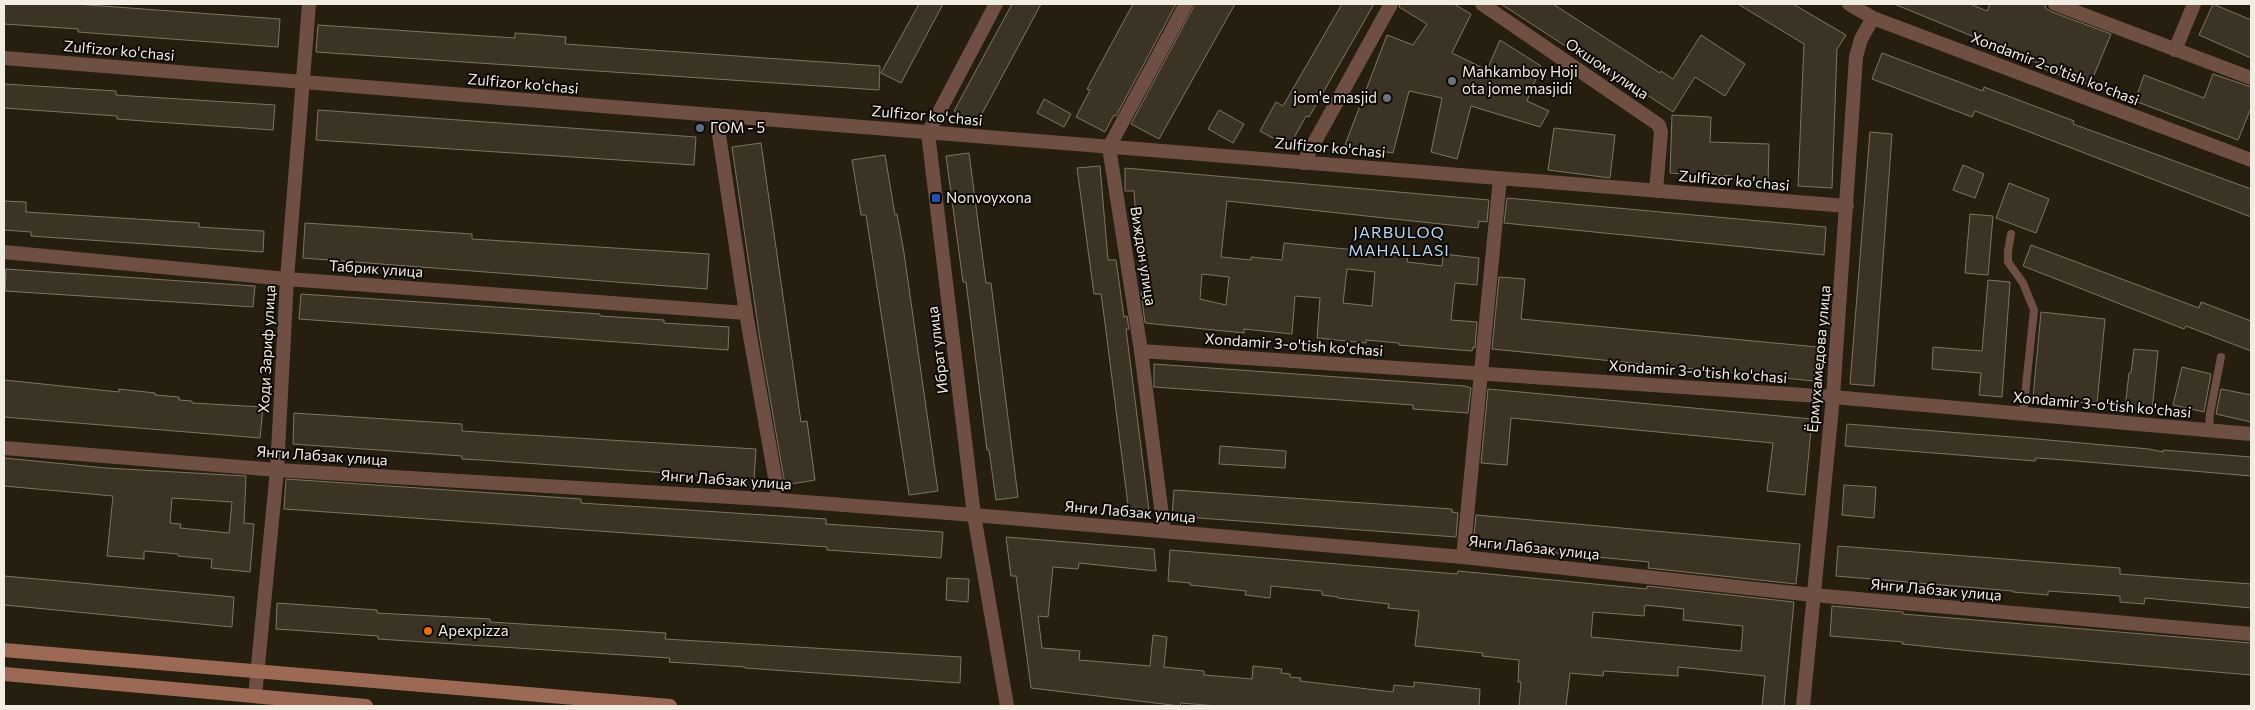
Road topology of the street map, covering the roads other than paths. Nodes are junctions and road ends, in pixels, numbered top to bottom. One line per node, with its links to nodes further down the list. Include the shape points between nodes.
1 (309, 4): 13 (street, Ходи Зариф улица)
2 (996, 4): 15 (street)
3 (1186, 4): 16 (street)
4 (1391, 4): 18 (street)
5 (1483, 4): 20 (street, Окшом улица, via 1659,125)
6 (1849, 4): 9 (street, Xondamir 2-o'tish ko'chasi)
7 (2056, 4): 10 (street)
8 (2194, 4): 10 (street)
9 (1874, 18): 17 (street, Xondamir 2-o'tish ko'chasi); 21 (street, Ёрмухамедова улица, via 1861,39 1856,57)
10 (2175, 50): 12 (street)
11 (4, 58): 13 (street, Zulfizor ko'chasi)
12 (2251, 78)
13 (304, 82): 14 (street, Zulfizor ko'chasi); 24 (street, Ходи Зариф улица)
14 (716, 115): 15 (street, Zulfizor ko'chasi); 25 (street)
15 (928, 132): 16 (street, Zulfizor ko'chasi); 36 (street, Ибрат улица)
16 (1109, 147): 18 (street, Zulfizor ko'chasi); 26 (street, Виждон улица)
17 (2251, 160)
18 (1303, 163): 19 (street, Zulfizor ko'chasi)
19 (1500, 178): 20 (street, Zulfizor ko'chasi); 28 (street)
20 (1656, 191): 21 (street, Zulfizor ko'chasi)
21 (1847, 206): 29 (street, Ёрмухамедова улица)
22 (2011, 234): 30 (lane, via 2008,262 2023,283 2034,310)
23 (4, 252): 24 (street, Табрик улица)
24 (287, 279): 25 (street, Табрик улица); 34 (street, Ходи Зариф улица)
25 (746, 313): 35 (street)
26 (1142, 351): 28 (street, Xondamir 3-o'tish ko'chasi); 37 (street, Виждон улица)
27 (2221, 357): 31 (lane)
28 (1480, 374): 29 (street, Xondamir 3-o'tish ko'chasi); 38 (street)
29 (1833, 397): 30 (street, Xondamir 3-o'tish ko'chasi); 39 (street, Ёрмухамедова улица)
30 (2023, 414): 31 (street, Xondamir 3-o'tish ko'chasi)
31 (2209, 430): 32 (street, Xondamir 3-o'tish ko'chasi)
32 (2251, 434)
33 (4, 448): 34 (street, Янги Лабзак улица)
34 (277, 470): 35 (street, Янги Лабзак улица); 42 (street, Ходи Зариф улица)
35 (779, 500): 36 (street, Янги Лабзак улица)
36 (974, 515): 37 (street, Янги Лабзак улица); 47 (street, Ибрат улица)
37 (1164, 532): 38 (street, Янги Лабзак улица)
38 (1463, 557): 39 (street, Янги Лабзак улица)
39 (1813, 595): 40 (street, Янги Лабзак улица); 48 (street, Ёрмухамедова улица)
40 (2251, 634)
41 (4, 650): 42 (main road)
42 (256, 672): 44 (street, Ходи Зариф улица); 46 (main road)
43 (4, 674): 44 (main road)
44 (248, 699): 45 (main road)
45 (366, 706)
46 (670, 706)
47 (1007, 706)
48 (1803, 706)

